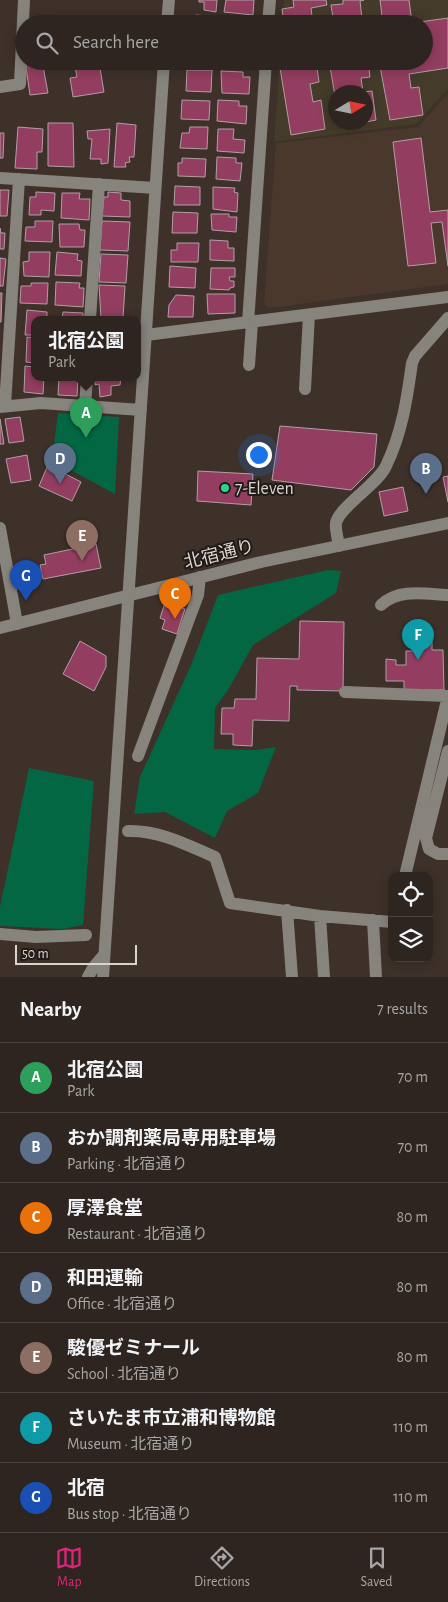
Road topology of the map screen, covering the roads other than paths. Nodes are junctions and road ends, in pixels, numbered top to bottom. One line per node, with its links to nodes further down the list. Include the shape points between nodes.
1 (24, 0): 4 (street)
2 (169, 0): 5 (street)
3 (270, 0): 6 (street)
4 (23, 15)
5 (168, 15)
6 (269, 15)
7 (21, 70): 10 (street, via 20,84)
8 (163, 70): 14 (street)
9 (265, 70): 19 (street)
10 (0, 88)
11 (0, 178): 12 (street)
12 (19, 179): 13 (street); 24 (street)
13 (99, 184): 14 (street); 17 (street)
14 (155, 188): 20 (street)
15 (448, 297): 16 (street)
16 (309, 314): 19 (street); 23 (street)
17 (90, 316)
18 (448, 318): 29 (street, via 415,356 402,426 390,457 385,469 339,516 336,529)
19 (250, 323): 20 (street); 21 (street)
20 (146, 335): 26 (street)
21 (249, 365)
22 (87, 381): 25 (street)
23 (305, 390)
24 (3, 406): 25 (street, via 32,403)
25 (85, 406): 26 (street)
26 (141, 410): 31 (street)
27 (448, 523): 29 (street, 北宿通り)
28 (0, 528): 34 (street)
29 (339, 546): 30 (street, 北宿通り)
30 (200, 577): 31 (street, 北宿通り); 39 (street, via 198,595)
31 (130, 594): 34 (street, 北宿通り); 49 (street)
32 (448, 595): 33 (street, via 401,594 388,598)
33 (381, 605)
34 (17, 624): 35 (street, 北宿通り)
35 (0, 628)
36 (346, 692): 37 (street)
37 (447, 696): 42 (street)
38 (448, 751): 41 (street, via 426,838 429,849 438,854)
39 (138, 756)
40 (128, 831): 43 (street, via 159,834 215,857 230,903)
41 (448, 854)
42 (407, 872)
43 (288, 910): 44 (street); 52 (street)
44 (320, 916): 45 (street); 53 (street)
45 (373, 920): 46 (street); 54 (street)
46 (388, 922)
47 (0, 934): 48 (street, via 36,937)
48 (86, 934)
49 (104, 955): 50 (street); 51 (street)
50 (88, 977)
51 (103, 977)
52 (292, 977)
53 (324, 977)
54 (376, 977)

